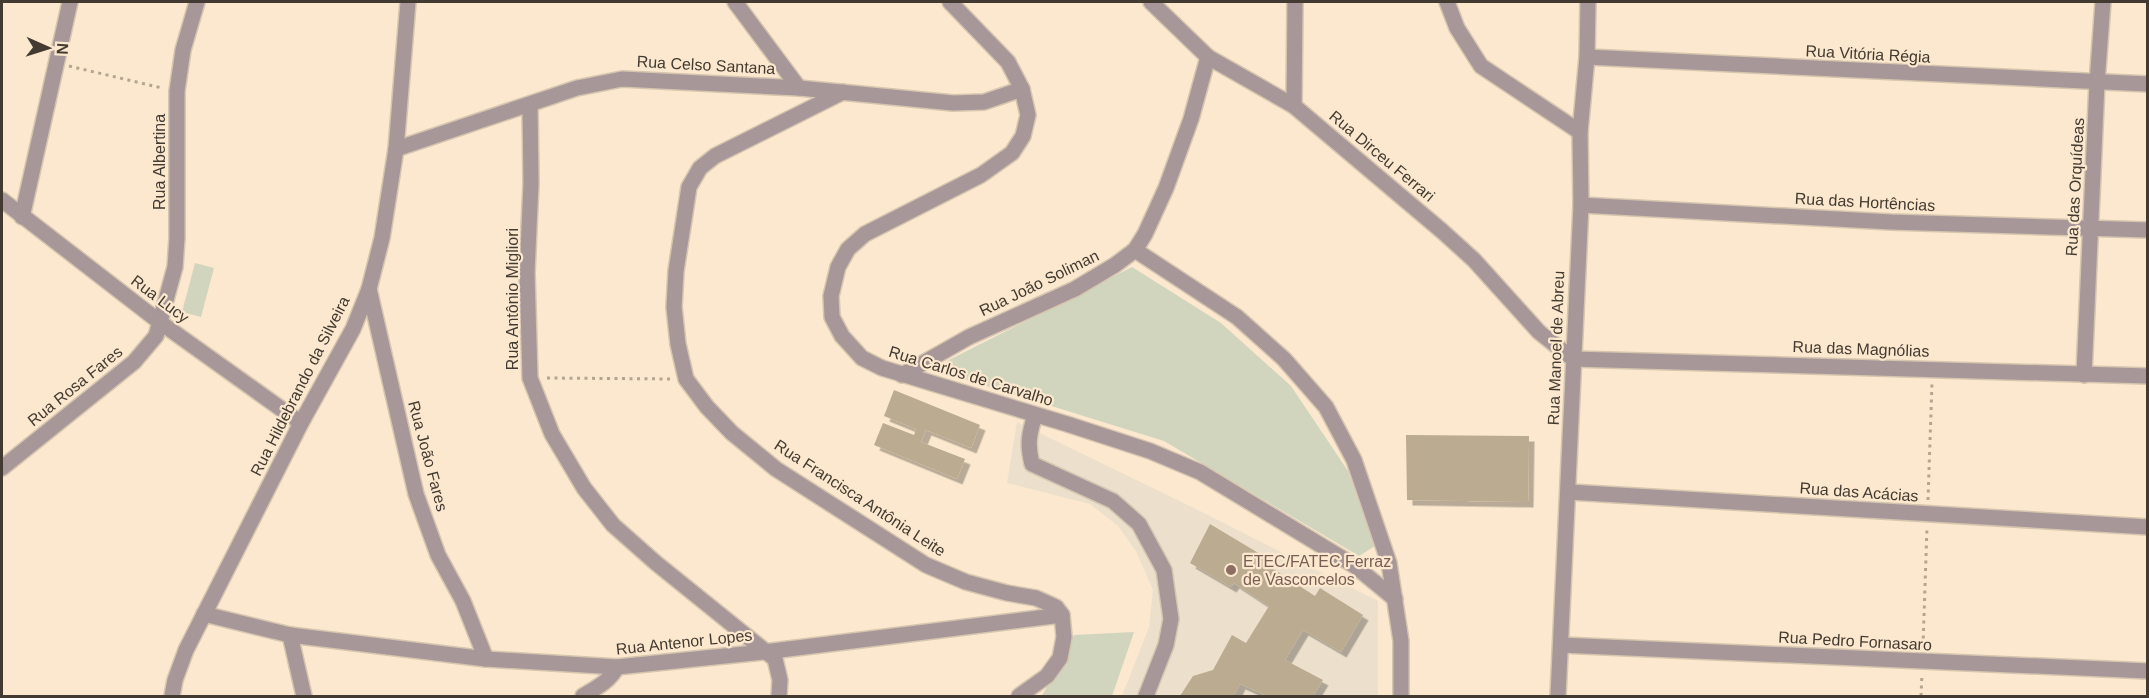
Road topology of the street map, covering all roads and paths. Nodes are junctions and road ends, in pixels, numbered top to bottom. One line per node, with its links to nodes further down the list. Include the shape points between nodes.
1 (70, 2): 13 (street)
2 (197, 2): 18 (street, Rua Albertina, via 183,50)
3 (408, 2): 23 (street, Rua Hildebrando da Silveira)
4 (735, 2): 16 (street)
5 (950, 2): 17 (street, via 1008,62)
6 (1151, 2): 11 (street, Rua Dirceu Ferrari)
7 (1295, 2): 21 (street)
8 (1447, 2): 22 (street, via 1456,28 1481,66)
9 (1588, 2): 12 (street, Rua Manoel de Abreu)
10 (2103, 2): 14 (street, Rua das Orquídeas)
11 (1208, 57): 21 (street, Rua Dirceu Ferrari); 29 (street, Rua João Soliman, via 1166,188)
12 (1587, 57): 14 (street, Rua Vitória Régia); 22 (street, Rua Manoel de Abreu)
13 (56, 63): 18 (path); 26 (street)
14 (2097, 83): 15 (street, Rua Vitória Régia); 27 (street, Rua das Orquídeas)
15 (2148, 84)
16 (799, 88): 19 (street, Rua Celso Santana); 20 (street, Rua Celso Santana, via 622,78 577,88)
17 (1022, 89): 19 (street, Rua Celso Santana, via 984,102 953,103); 34 (street, Rua Carlos de Carvalho, via 1028,115 1023,136 1012,153 981,175 865,234 848,249 838,267 831,296 832,317 843,336 862,358)
18 (177, 91): 31 (street, Rua Albertina, via 175,267)
19 (843, 92): 38 (street, Rua Francisca Antônia Leite, via 715,156 700,168 689,187 674,307)
20 (530, 105): 23 (street, Rua Celso Santana); 37 (street, Rua Antônio Migliori, via 527,273)
21 (1294, 106): 32 (street, Rua Dirceu Ferrari, via 1466,252 1539,332)
22 (1580, 132): 25 (street, Rua Manoel de Abreu)
23 (396, 149): 30 (street, Rua Hildebrando da Silveira, via 382,238)
24 (2, 200): 26 (street, Rua Lucy)
25 (1581, 205): 27 (street, Rua das Hortências, via 1891,222); 32 (street, Rua Manoel de Abreu)
26 (22, 217): 31 (street, Rua Lucy)
27 (2091, 228): 28 (street, Rua das Hortências); 35 (street, Rua das Orquídeas)
28 (2148, 230)
29 (1135, 250): 34 (street, Rua João Soliman, via 1075,289 969,337); 45 (street, via 1237,317 1284,359 1326,408 1354,460)
30 (369, 289): 40 (street, Rua Hildebrando da Silveira, via 353,328); 53 (street, Rua João Fares, via 416,494 438,555 463,601)
31 (161, 323): 40 (street, Rua Lucy); 41 (street, Rua Rosa Fares, via 152,344 134,362)
32 (1573, 359): 33 (street, Rua das Magnólias); 42 (street, Rua Manoel de Abreu)
33 (1932, 369): 35 (street, Rua das Magnólias); 43 (path)
34 (902, 375): 39 (street, Rua Carlos de Carvalho)
35 (2084, 375): 36 (street, Rua das Magnólias)
36 (2148, 376)
37 (530, 378): 38 (path); 52 (street, Rua Antônio Migliori, via 552,434 584,488 613,525)
38 (686, 379): 49 (street, Rua Francisca Antônia Leite, via 732,433 776,469 926,565 966,582 1048,602)
39 (1035, 415): 46 (street, Rua Carlos de Carvalho, via 1150,451 1200,472); 62 (street, via 1029,432 1032,464 1113,501 1139,524 1164,570 1171,619 1166,645)
40 (301, 423): 48 (street, Rua Hildebrando da Silveira)
41 (2, 468)
42 (1569, 492): 43 (street, Rua das Acácias); 51 (street, Rua Manoel de Abreu)
43 (1927, 514): 44 (street, Rua das Acácias); 54 (path)
44 (2148, 527)
45 (1389, 563): 46 (street); 47 (street)
46 (1355, 566): 47 (street, Rua Carlos de Carvalho)
47 (1395, 599): 63 (street, via 1401,641)
48 (204, 614): 50 (street, Rua Antenor Lopes); 57 (street, Rua Hildebrando da Silveira, via 178,670)
49 (1062, 615): 52 (street, Rua Antenor Lopes); 61 (street, via 1064,637 1059,658 1047,676)
50 (290, 635): 53 (street, Rua Antenor Lopes); 58 (street)
51 (1561, 645): 54 (street, Rua Pedro Fornasaro); 64 (street, Rua Manoel de Abreu)
52 (764, 652): 55 (street, Rua Antenor Lopes); 60 (street, Rua Antônio Migliori, via 775,659)
53 (486, 659): 55 (street, Rua Antenor Lopes)
54 (1923, 662): 56 (street, Rua Pedro Fornasaro); 65 (path)
55 (617, 668): 59 (street, via 606,681)
56 (2148, 671)
57 (172, 696)
58 (304, 696)
59 (583, 696)
60 (779, 696)
61 (1019, 696)
62 (1146, 696)
63 (1401, 696)
64 (1558, 696)
65 (1921, 696)

